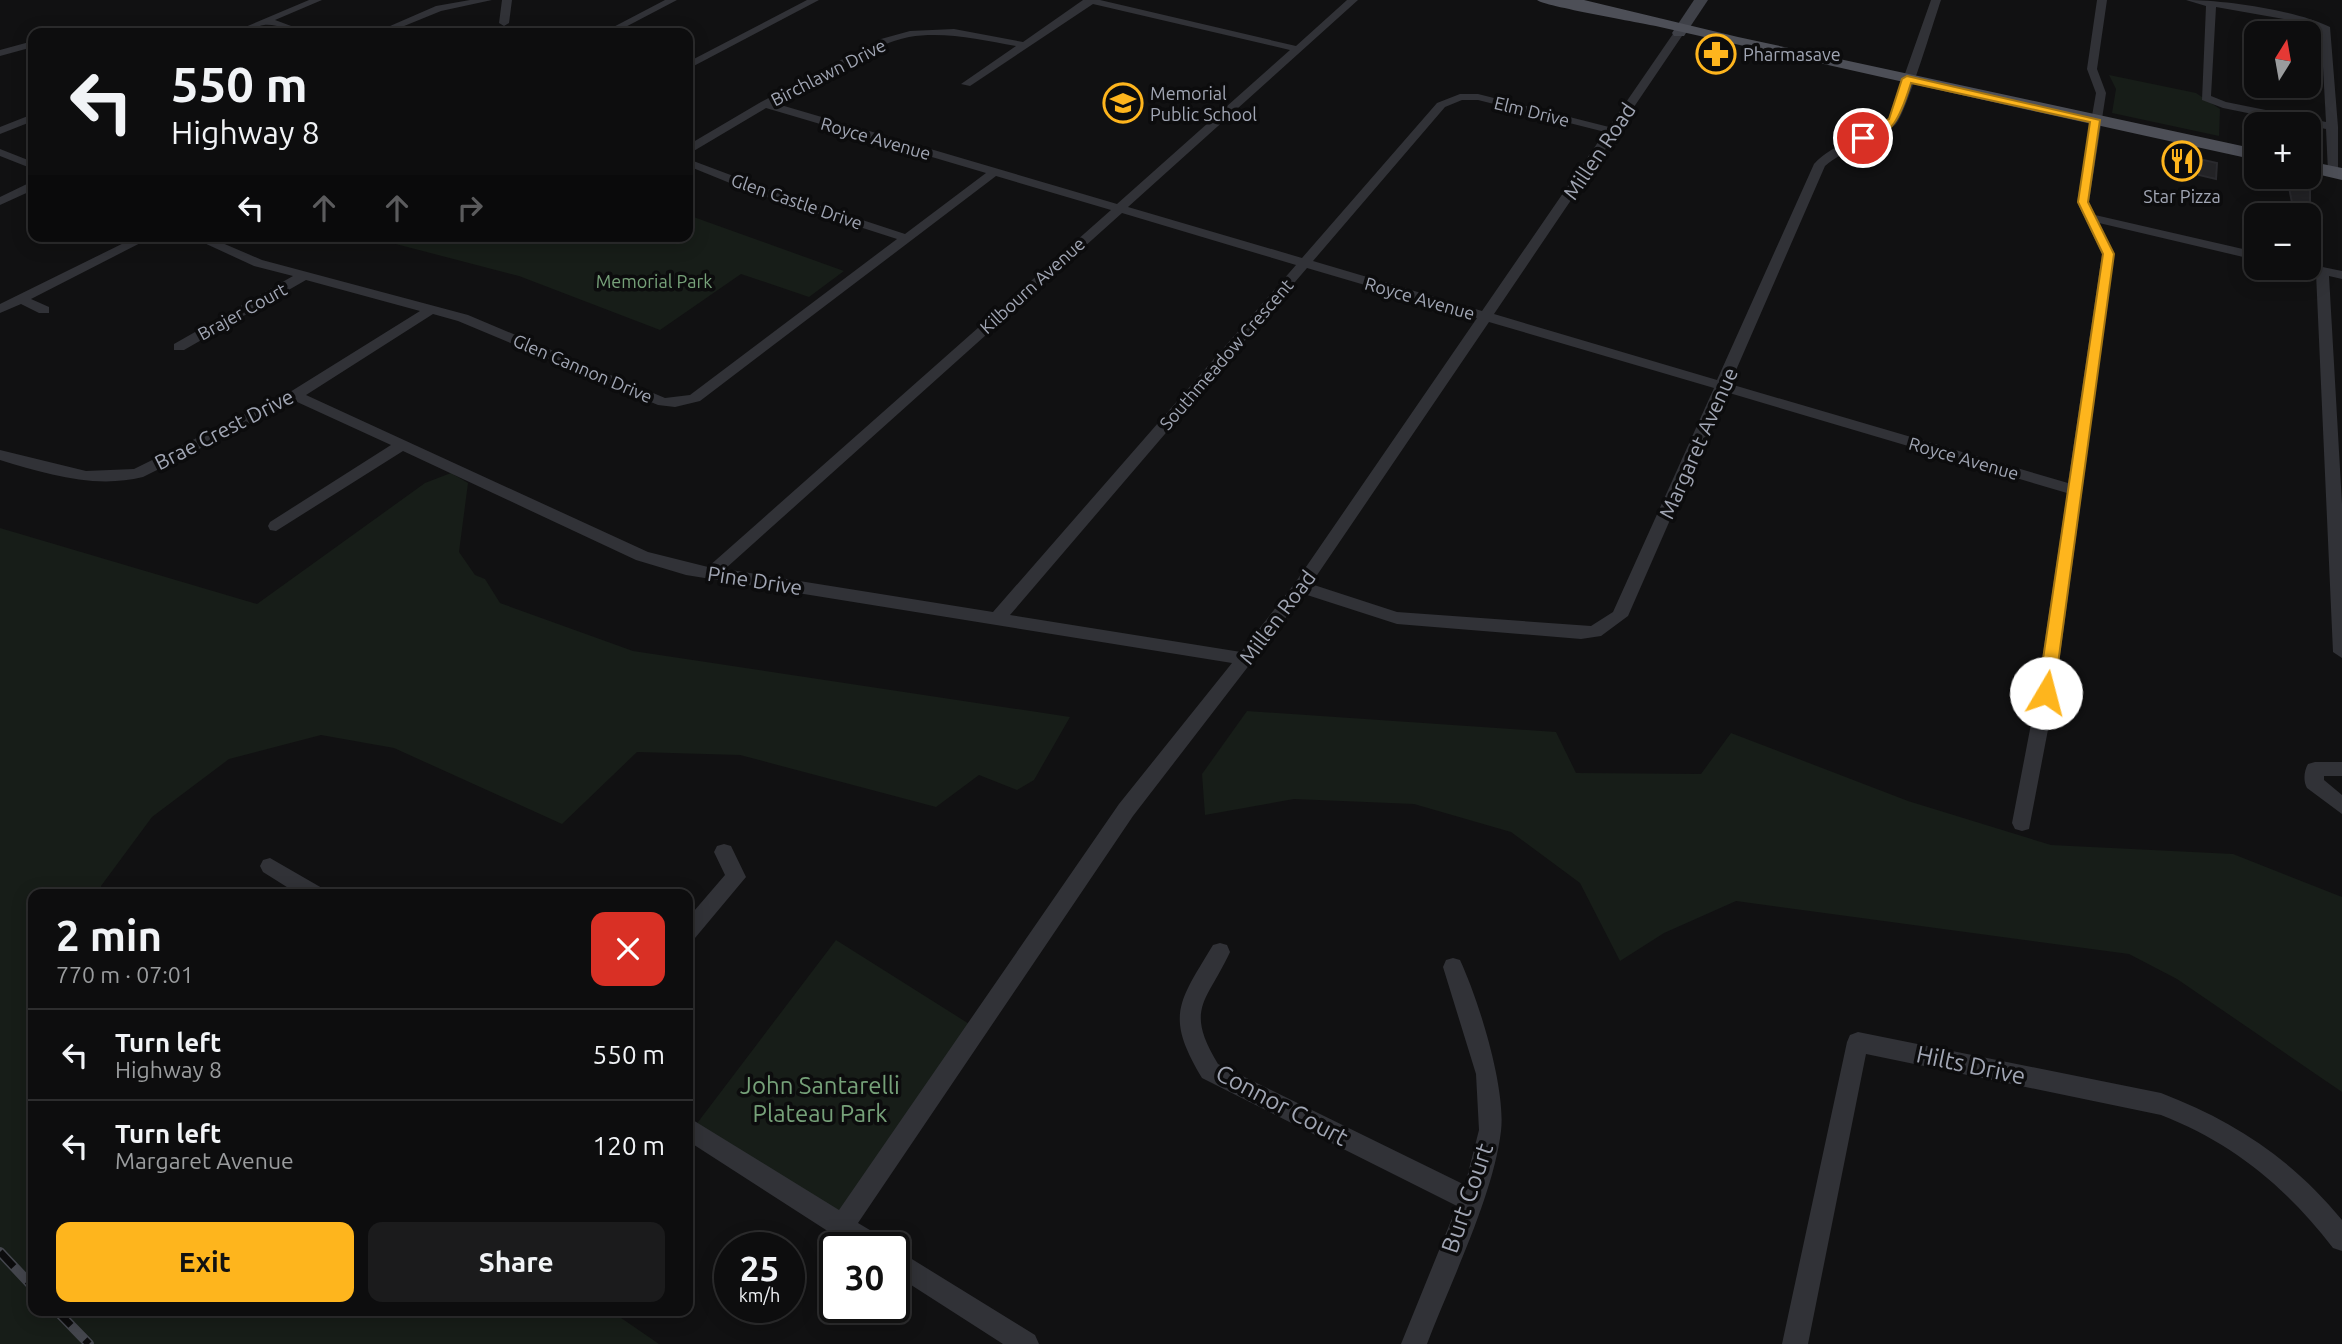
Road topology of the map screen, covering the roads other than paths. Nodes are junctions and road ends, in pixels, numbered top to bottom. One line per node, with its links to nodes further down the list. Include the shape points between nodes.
1 (317, 0): 15 (street)
2 (488, 0): 19 (street, via 439,8)
3 (507, 0): 16 (street)
4 (649, 0): 13 (street)
5 (814, 0): 26 (street)
6 (1090, 0): 23 (street); 24 (street)
7 (1353, 0): 24 (street, Kilbourn Avenue)
8 (1545, 0): 21 (main road)
9 (1701, 0): 21 (street, Millen Road)
10 (1936, 0): 27 (street, Margaret Avenue)
11 (2102, 0): 32 (street, via 2092,69 2101,93)
12 (2191, 0): 14 (street)
13 (668, 2): 20 (street)
14 (2211, 4): 33 (street, via 2309,21 2326,29); 33 (street, via 2206,97 2223,105)
15 (267, 21): 17 (street); 18 (street)
16 (504, 23)
17 (249, 28)
18 (289, 28)
19 (391, 28)
20 (617, 28)
21 (1681, 30): 27 (main road); 35 (street, Millen Road)
22 (28, 45): 25 (street)
23 (1024, 46): 28 (street); 30 (street, Birchlawn Drive, via 968,33 911,34 873,45)
24 (1297, 49): 45 (street, Kilbourn Avenue)
25 (0, 53)
26 (693, 63)
27 (1907, 79): 32 (main road); 62 (street, Margaret Avenue, via 1894,120 1887,127 1839,149 1820,164)
28 (967, 84)
29 (1460, 92): 35 (street, Elm Drive); 51 (street, Southmeadow Crescent, via 1434,112)
30 (765, 104): 36 (street, Birchlawn Drive); 41 (street, Royce Avenue)
31 (28, 119): 34 (street)
32 (2095, 120): 38 (main road); 46 (street, via 2083,202)
33 (2332, 127): 42 (street)
34 (0, 131)
35 (1613, 131): 60 (street, Millen Road)
36 (693, 147)
37 (0, 152): 39 (street)
38 (2244, 152)
39 (28, 164)
40 (693, 164): 47 (street, Glen Castle Drive)
41 (993, 172): 45 (street, Royce Avenue); 47 (street, Glen Cannon Drive)
42 (2338, 173)
43 (28, 188): 44 (street)
44 (0, 201)
45 (1118, 209): 51 (street, Royce Avenue); 69 (street, Kilbourn Avenue)
46 (2088, 217): 50 (street); 67 (street, via 2104,239 2108,254)
47 (906, 238): 59 (street, Glen Cannon Drive, via 695,398 675,403 663,402 463,318)
48 (136, 242): 56 (street)
49 (209, 242): 53 (street, Glen Cannon Drive, via 258,263)
50 (2244, 253)
51 (1303, 264): 60 (street, Royce Avenue); 71 (street, Southmeadow Crescent)
52 (2321, 270): 54 (street)
53 (305, 275): 59 (street, Glen Cannon Drive); 61 (street, Brajer Court)
54 (2342, 275)
55 (2316, 280): 66 (street)
56 (20, 299): 57 (street); 58 (street)
57 (0, 309)
58 (44, 310)
59 (430, 310): 63 (street, Brae Crest Drive)
60 (1486, 317): 62 (street, Royce Avenue); 70 (street, Millen Road)
61 (179, 346)
62 (1723, 387): 67 (street, Royce Avenue); 70 (street, Margaret Avenue, via 1620,617 1595,632 1397,618)
63 (295, 394): 64 (street, Pine Drive); 65 (street, Brae Crest Drive, via 138,473 114,479)
64 (404, 444): 68 (street); 69 (street, Pine Drive, via 642,556)
65 (0, 455)
66 (2339, 487): 72 (street)
67 (2075, 490): 76 (street)
68 (276, 526)
69 (712, 572): 71 (street, Pine Drive)
70 (1301, 587): 73 (street, Millen Road)
71 (998, 618): 73 (street, Pine Drive)
72 (2342, 652)
73 (1247, 659): 85 (street, Millen Road, via 1126,810)
74 (2342, 769): 75 (street, via 2315,769 2314,783)
75 (2342, 806)
76 (2022, 823)
77 (724, 852): 80 (street, via 736,877)
78 (270, 866): 79 (street)
79 (307, 889)
80 (693, 926)
81 (1220, 953): 84 (street, Connor Court, via 1187,1016 1191,1040 1210,1071)
82 (1453, 967): 84 (street, Burt Court, via 1486,1074 1491,1111 1482,1166)
83 (693, 1131): 85 (street)
84 (1470, 1200): 90 (street, Burt Court)
85 (842, 1226): 86 (street)
86 (851, 1232)
87 (2342, 1239): 91 (street, Hilts Drive, via 2291,1178 2245,1143 2194,1116 2161,1104 1858,1042)
88 (910, 1270): 89 (street)
89 (1026, 1344)
90 (1414, 1344)
91 (1795, 1344)

